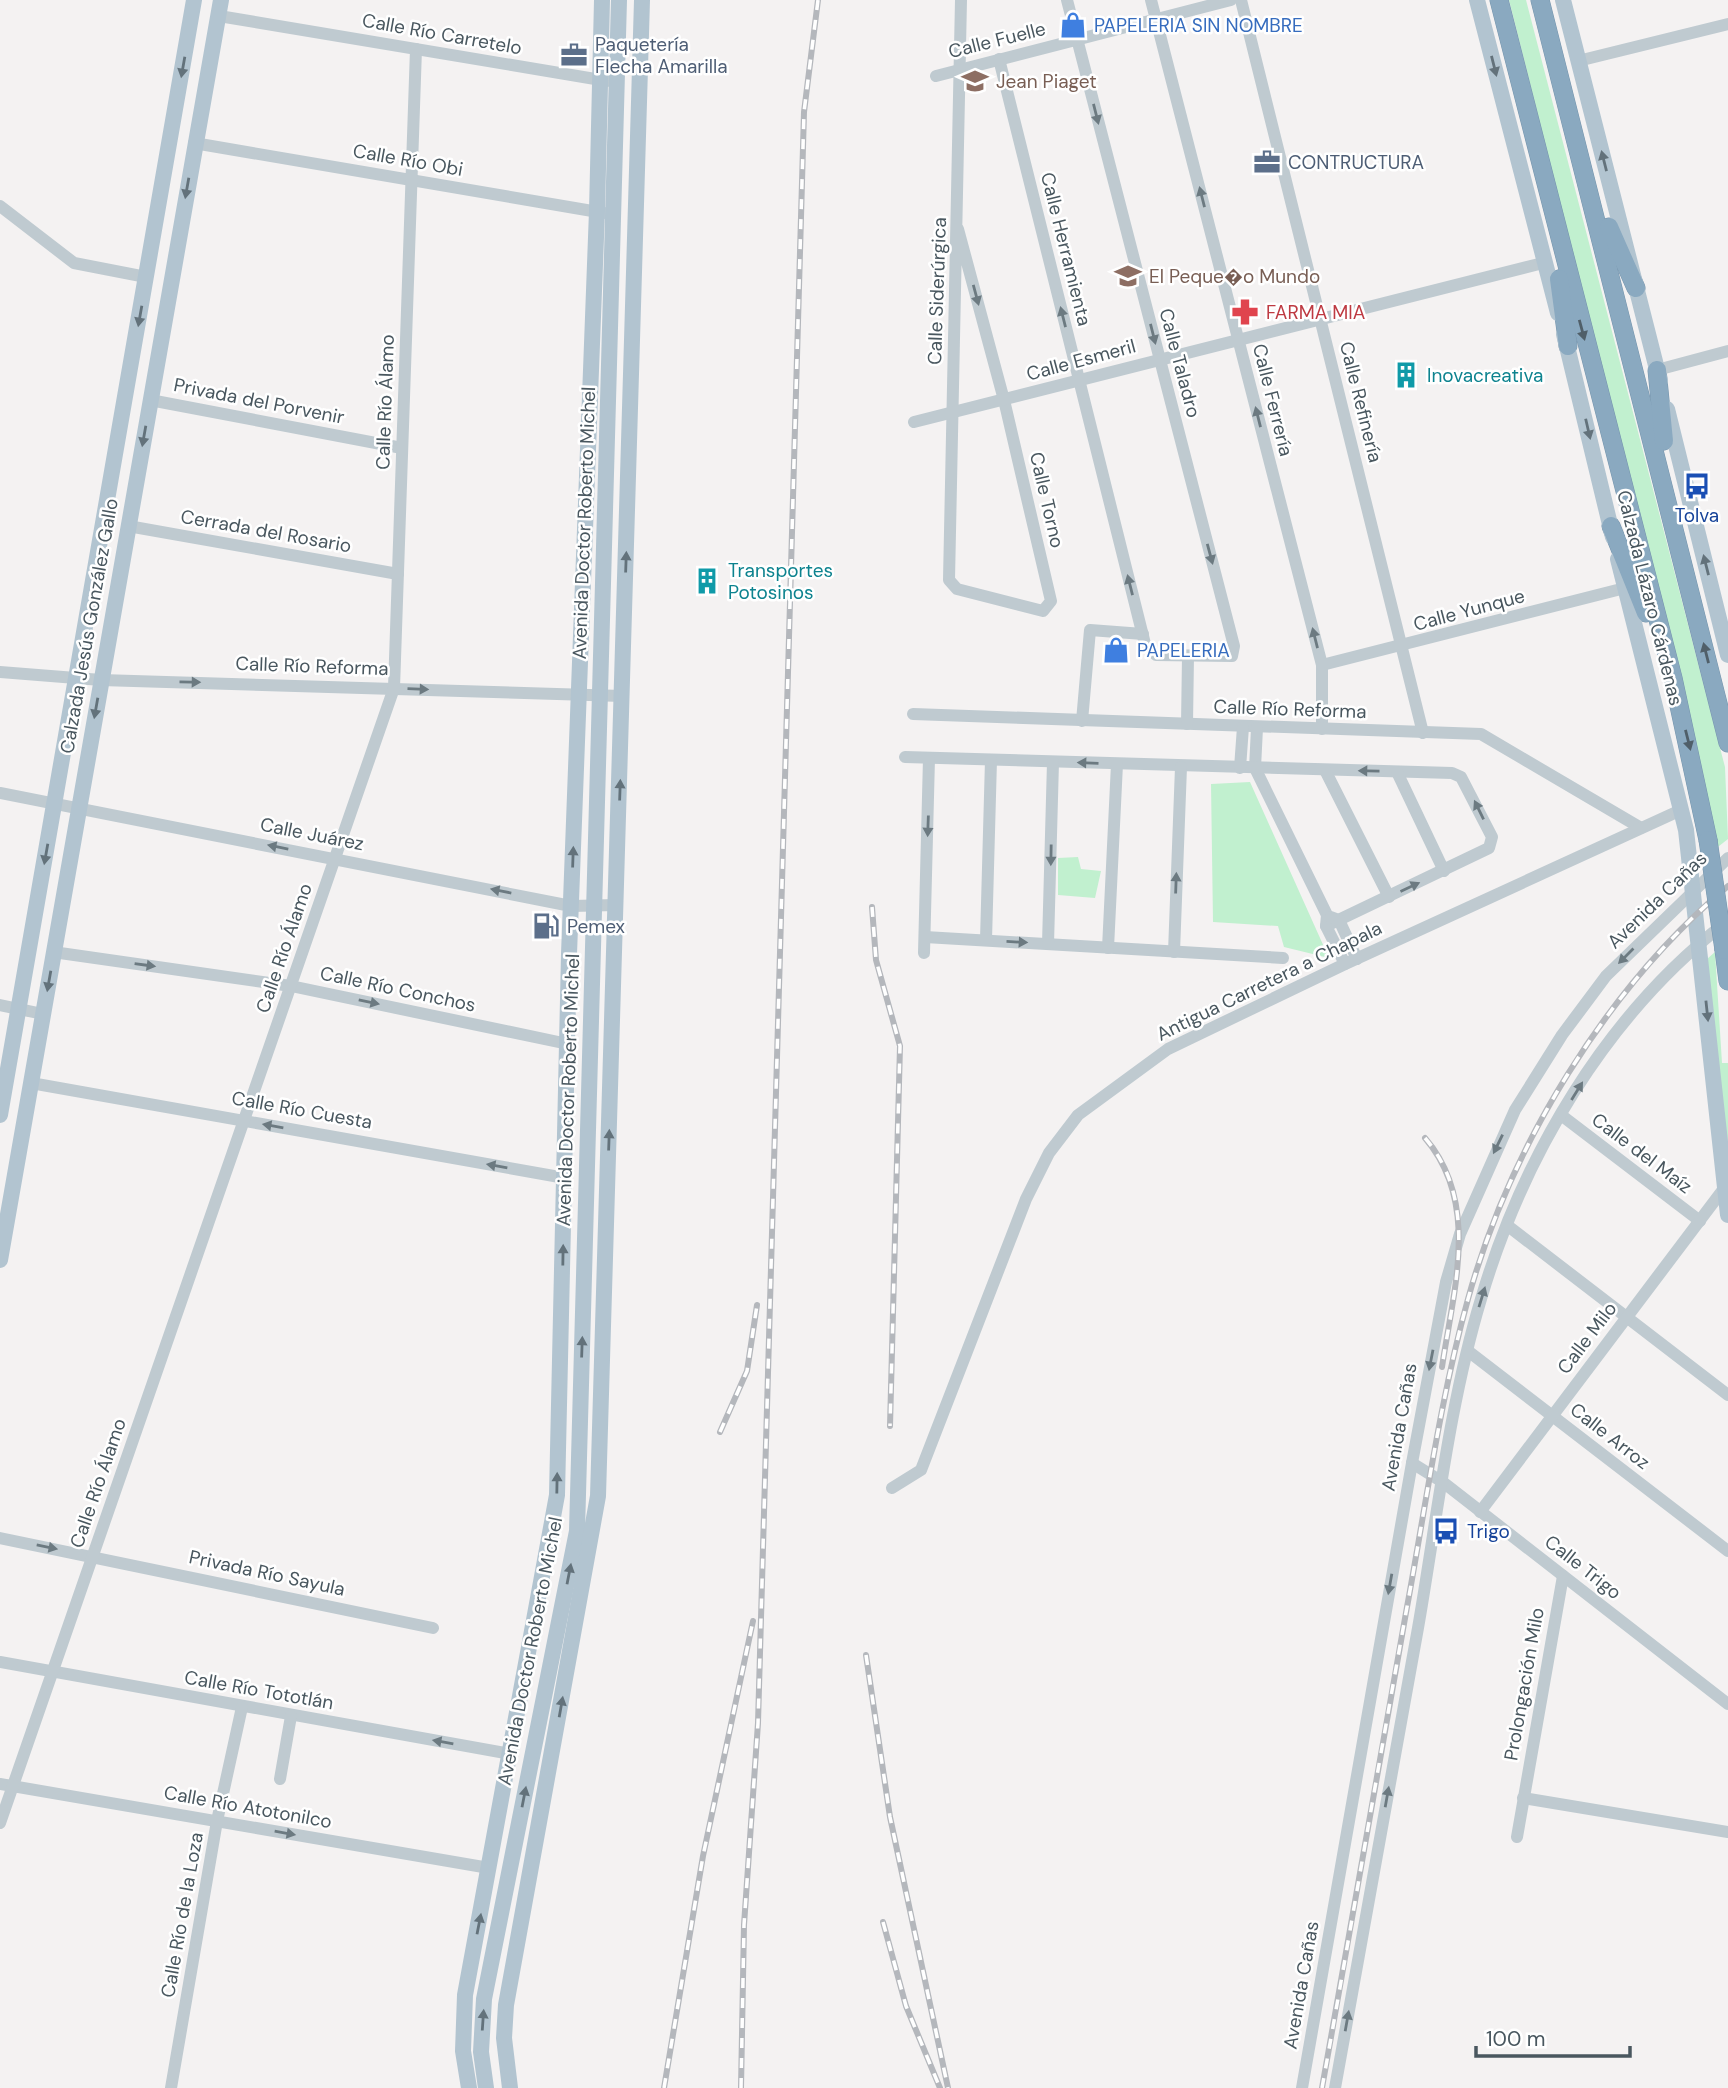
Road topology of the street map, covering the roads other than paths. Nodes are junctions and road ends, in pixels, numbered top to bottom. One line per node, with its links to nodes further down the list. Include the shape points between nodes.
1 (194, 0): 28 (main road, Calzada Jesús González Gallo, one-way to 28)
2 (602, 0): 25 (main road, Avenida Doctor Roberto Michel)
3 (619, 0): 26 (main road, Avenida Doctor Roberto Michel)
4 (642, 0): 68 (main road, Avenida Doctor Roberto Michel, one-way to 4)
5 (961, 0): 22 (street, Calle Siderúrgica)
6 (1068, 0): 18 (street, Calle Taladro)
7 (1152, 0): 15 (street, Calle Ferrería)
8 (1231, 0): 15 (street, Calle Fuelle)
9 (1241, 0): 38 (street, Calle Refinería)
10 (1478, 0): 35 (main road, Calzada Lázaro Cárdenas, one-way to 35)
11 (1540, 0): 17 (highway)
12 (1563, 0): 21 (main road)
13 (1500, 1): 23 (highway, Calzada Lázaro Cárdenas)
14 (220, 8): 19 (street, Calle Río Carretelo); 27 (main road, Calzada Jesús González Gallo)
15 (1157, 20): 18 (street, Calle Fuelle); 39 (street, Calle Ferrería, one-way to 15)
16 (1728, 24): 21 (street)
17 (1549, 37): 37 (highway, via 1614,245); 53 (highway)
18 (1077, 39): 20 (street, Calle Fuelle); 42 (street, Calle Taladro, one-way to 42)
19 (416, 50): 25 (street, Calle Río Carretelo); 30 (street, Calle Río Álamo)
20 (999, 59): 22 (street, Calle Fuelle); 44 (street, Calle Herramienta, one-way to 20)
21 (1578, 61): 37 (main road, one-way to 21)
22 (960, 68): 24 (street, Calle Fuelle); 34 (street, Calle Siderúrgica)
23 (1516, 74): 40 (highway, via 1516,105 1560,286); 63 (highway, Calzada Lázaro Cárdenas, one-way to 63)
24 (936, 76)
25 (599, 80): 26 (street, Calle Río Carretelo); 32 (main road, Avenida Doctor Roberto Michel)
26 (617, 83): 33 (main road, Avenida Doctor Roberto Michel)
27 (205, 85): 28 (main road); 29 (main road, Calzada Jesús González Gallo)
28 (174, 116): 36 (main road, Calzada Jesús González Gallo)
29 (194, 143): 30 (street, Calle Río Obi); 45 (main road, Calzada Jesús González Gallo, one-way to 45)
30 (412, 180): 32 (street, Calle Río Obi); 49 (street, Calle Río Álamo)
31 (0, 206): 36 (street, via 74,263)
32 (597, 211): 33 (street, Calle Río Obi); 66 (main road, Avenida Doctor Roberto Michel)
33 (615, 214): 67 (main road, Avenida Doctor Roberto Michel)
34 (958, 229): 46 (street, Calle Torno, one-way to 46); 47 (street, Calle Siderúrgica)
35 (1543, 263): 38 (street, Calle Esmeril); 40 (main road, Calzada Lázaro Cárdenas)
36 (146, 277): 62 (main road, Calzada Jesús González Gallo, one-way to 62)
37 (1636, 288): 43 (main road)
38 (1320, 319): 39 (street, Calle Esmeril); 57 (street, Calle Refinería)
39 (1238, 339): 42 (street, Calle Esmeril); 60 (street, Calle Ferrería, one-way to 39)
40 (1568, 346): 51 (main road, Calzada Lázaro Cárdenas, one-way to 51)
41 (1728, 351): 43 (street)
42 (1159, 359): 44 (street, Calle Esmeril); 59 (street, Calle Taladro, one-way to 59, via 1235,653 1228,658)
43 (1657, 369): 53 (highway, via 1659,415); 58 (main road, one-way to 43)
44 (1078, 381): 46 (street, Calle Esmeril); 56 (street, Calle Herramienta, one-way to 44)
45 (150, 400): 49 (street, Privada del Porvenir); 50 (main road, Calzada Jesús González Gallo, one-way to 50)
46 (1004, 400): 47 (street, Calle Esmeril); 54 (street, Calle Torno, via 1051,601 1039,611 957,589)
47 (952, 414): 48 (street, Calle Esmeril); 54 (street, Calle Siderúrgica)
48 (914, 422)
49 (402, 448): 52 (street, Calle Río Álamo)
50 (128, 526): 52 (street, Cerrada del Rosario); 64 (main road, Calzada Jesús González Gallo)
51 (1611, 526): 55 (main road, Calzada Lázaro Cárdenas); 63 (highway)
52 (398, 573): 65 (street, Calle Río Álamo)
53 (1687, 576): 76 (highway, one-way to 53)
54 (950, 583)
55 (1625, 588): 57 (street, Calle Yunque); 90 (main road, Calzada Lázaro Cárdenas)
56 (1143, 634): 59 (street, Calle Herramienta, via 1156,655); 70 (street, via 1090,630)
57 (1403, 647): 60 (street, Calle Yunque); 75 (street, Calle Refinería)
58 (1728, 655)
59 (1188, 656): 71 (street)
60 (1322, 665): 74 (street, Calle Ferrería)
61 (0, 672): 62 (street, Calle Río Reforma)
62 (78, 677): 64 (street, Calle Río Reforma); 88 (main road, Calzada Jesús González Gallo)
63 (1673, 678): 112 (highway, Calzada Lázaro Cárdenas, one-way to 112, bridge, via 1708,840)
64 (101, 680): 65 (street, Calle Río Reforma, one-way to 65); 89 (main road, Calzada Jesús González Gallo, one-way to 89)
65 (394, 688): 66 (street, Calle Río Reforma, one-way to 66); 92 (street, Calle Río Álamo)
66 (578, 694): 67 (street, Calle Río Reforma); 98 (main road, Avenida Doctor Roberto Michel, one-way to 66)
67 (600, 695): 68 (street, Calle Río Reforma); 99 (main road, Avenida Doctor Roberto Michel)
68 (622, 696): 97 (main road, Avenida Doctor Roberto Michel, one-way to 68)
69 (913, 714): 70 (street, Calle Río Reforma)
70 (1082, 721): 71 (street, Calle Río Reforma)
71 (1187, 724): 72 (street, Calle Río Reforma)
72 (1243, 727): 73 (street, Calle Río Reforma); 83 (street)
73 (1257, 728): 74 (street, Calle Río Reforma); 84 (street)
74 (1322, 729): 75 (street, Calle Río Reforma)
75 (1423, 733): 91 (street, Calle Río Reforma, via 1481,734)
76 (1728, 743)
77 (905, 757): 78 (street)
78 (929, 758): 79 (street); 102 (street, one-way to 102)
79 (991, 760): 80 (street); 103 (street)
80 (1053, 762): 81 (street, one-way to 80); 105 (street, one-way to 105)
81 (1117, 764): 82 (street); 106 (street)
82 (1181, 766): 83 (street); 108 (street, one-way to 82)
83 (1240, 768): 84 (street)
84 (1255, 768): 85 (street); 100 (street)
85 (1325, 770): 86 (street, one-way to 85); 96 (street)
86 (1397, 772): 94 (street); 94 (street, one-way to 86, via 1489,848 1492,842 1487,827 1465,781 1457,774)
87 (0, 793): 88 (street, Calle Juárez)
88 (55, 805): 89 (street, Calle Juárez); 115 (main road, Calzada Jesús González Gallo, one-way to 115)
89 (78, 807): 92 (street, Calle Juárez, one-way to 89); 107 (main road, Calzada Jesús González Gallo)
90 (1681, 810): 91 (street, Antigua Carretera a Chapala); 95 (main road, Calzada Lázaro Cárdenas)
91 (1641, 828): 111 (street, Antigua Carretera a Chapala)
92 (335, 858): 98 (street, Calle Juárez, one-way to 92); 113 (street, Calle Río Álamo)
93 (1728, 858): 95 (street, Avenida Cañas)
94 (1444, 871): 96 (street, one-way to 94)
95 (1694, 888): 104 (main road, Calzada Lázaro Cárdenas); 136 (street, Avenida Cañas, one-way to 136, via 1606,976 1562,1035 1496,1149 1460,1234 1446,1282)
96 (1388, 897): 100 (street)
97 (617, 905): 99 (street, Calle Juárez); 126 (main road, Avenida Doctor Roberto Michel, one-way to 97)
98 (571, 906): 99 (street, Calle Juárez); 117 (main road, Avenida Doctor Roberto Michel)
99 (594, 906): 118 (main road, Avenida Doctor Roberto Michel)
100 (1331, 921): 111 (street)
101 (1728, 921): 104 (street)
102 (925, 937): 103 (street); 109 (street)
103 (986, 940): 105 (street, one-way to 105)
104 (1700, 943): 122 (street, one-way to 104, via 1635,1008); 127 (main road, Calzada Lázaro Cárdenas, one-way to 127)
105 (1048, 944): 106 (street)
106 (1108, 948): 108 (street)
107 (53, 952): 113 (street, Calle Río Conchos, one-way to 113); 116 (main road, Calzada Jesús González Gallo, one-way to 116)
108 (1174, 952): 110 (street)
109 (924, 953)
110 (1283, 958)
111 (1351, 961): 138 (street, Antigua Carretera a Chapala, via 1168,1049 1078,1115 1062,1133 1026,1199 921,1470)
112 (1728, 981)
113 (291, 986): 119 (street, Calle Río Conchos, one-way to 119); 123 (street, Calle Río Álamo)
114 (0, 1005): 115 (street)
115 (19, 1008): 116 (street); 121 (main road, Calzada Jesús González Gallo)
116 (43, 1014): 120 (main road, Calzada Jesús González Gallo)
117 (569, 1017): 118 (main road); 119 (main road, Avenida Doctor Roberto Michel)
118 (590, 1040): 125 (main road, Avenida Doctor Roberto Michel)
119 (568, 1044): 124 (main road, Avenida Doctor Roberto Michel)
120 (31, 1083): 123 (street, Calle Río Cuesta); 131 (main road, Calzada Jesús González Gallo)
121 (0, 1115)
122 (1561, 1115): 129 (street, Calle del Maíz); 130 (street)
123 (244, 1121): 124 (street, Calle Río Cuesta, one-way to 123); 142 (street, Calle Río Álamo)
124 (565, 1178): 145 (main road, Avenida Doctor Roberto Michel, one-way to 124, via 557,1495)
125 (587, 1178): 126 (main road); 146 (main road, Avenida Doctor Roberto Michel, one-way to 125, via 577,1531)
126 (608, 1179): 159 (main road, Avenida Doctor Roberto Michel, one-way to 126, via 598,1496)
127 (1725, 1187): 128 (main road, Calzada Lázaro Cárdenas); 129 (street, Calle Milo)
128 (1728, 1215)
129 (1700, 1221): 132 (street, Calle Milo)
130 (1508, 1226): 132 (street); 133 (street, one-way to 130, via 1481,1298)
131 (0, 1260)
132 (1627, 1317): 134 (street); 135 (street, Calle Milo)
133 (1468, 1351): 135 (street, Calle Arroz); 137 (street)
134 (1728, 1395)
135 (1552, 1416): 139 (street, Calle Milo); 141 (street, Calle Arroz)
136 (1412, 1464): 137 (street, Calle Trigo); 167 (street, Avenida Cañas, one-way to 167)
137 (1444, 1483): 139 (street, Calle Trigo); 168 (street, one-way to 137)
138 (892, 1488)
139 (1480, 1511): 143 (street, Calle Trigo)
140 (0, 1538): 142 (street, Privada Río Sayula, one-way to 142)
141 (1728, 1551)
142 (93, 1556): 144 (street, Privada Río Sayula); 148 (street, Calle Río Álamo)
143 (1563, 1576): 149 (street, Calle Trigo); 155 (street, Prolongación Milo)
144 (433, 1628)
145 (530, 1651): 146 (main road); 152 (main road, Avenida Doctor Roberto Michel)
146 (552, 1656): 157 (main road, Avenida Doctor Roberto Michel, one-way to 146)
147 (0, 1662): 148 (street, Calle Río Tototlán)
148 (54, 1671): 150 (street, Calle Río Tototlán); 154 (street, Calle Río Álamo)
149 (1728, 1704)
150 (242, 1707): 151 (street, Calle Río Tototlán); 156 (street, Calle Río de la Loza)
151 (291, 1716): 152 (street, Calle Río Tototlán, one-way to 151); 153 (street)
152 (511, 1754): 162 (main road, Avenida Doctor Roberto Michel)
153 (280, 1779)
154 (7, 1785): 156 (street, Calle Río Atotonilco); 158 (street, Calle Río Álamo)
155 (1524, 1798): 160 (street); 161 (street, Prolongación Milo)
156 (217, 1821): 162 (street, Calle Río Atotonilco, one-way to 162); 163 (street, Calle Río de la Loza)
157 (519, 1823): 159 (main road); 165 (main road, Avenida Doctor Roberto Michel, one-way to 157, via 481,2052 484,1999)
158 (0, 1824)
159 (538, 1828): 166 (main road, Avenida Doctor Roberto Michel, via 506,2005 504,2038)
160 (1728, 1832)
161 (1517, 1837)
162 (489, 1868): 164 (main road, Avenida Doctor Roberto Michel, one-way to 162, via 463,2051 465,1995)
163 (171, 2088)
164 (469, 2088)
165 (486, 2088)
166 (510, 2088)
167 (1302, 2088)
168 (1335, 2088)

